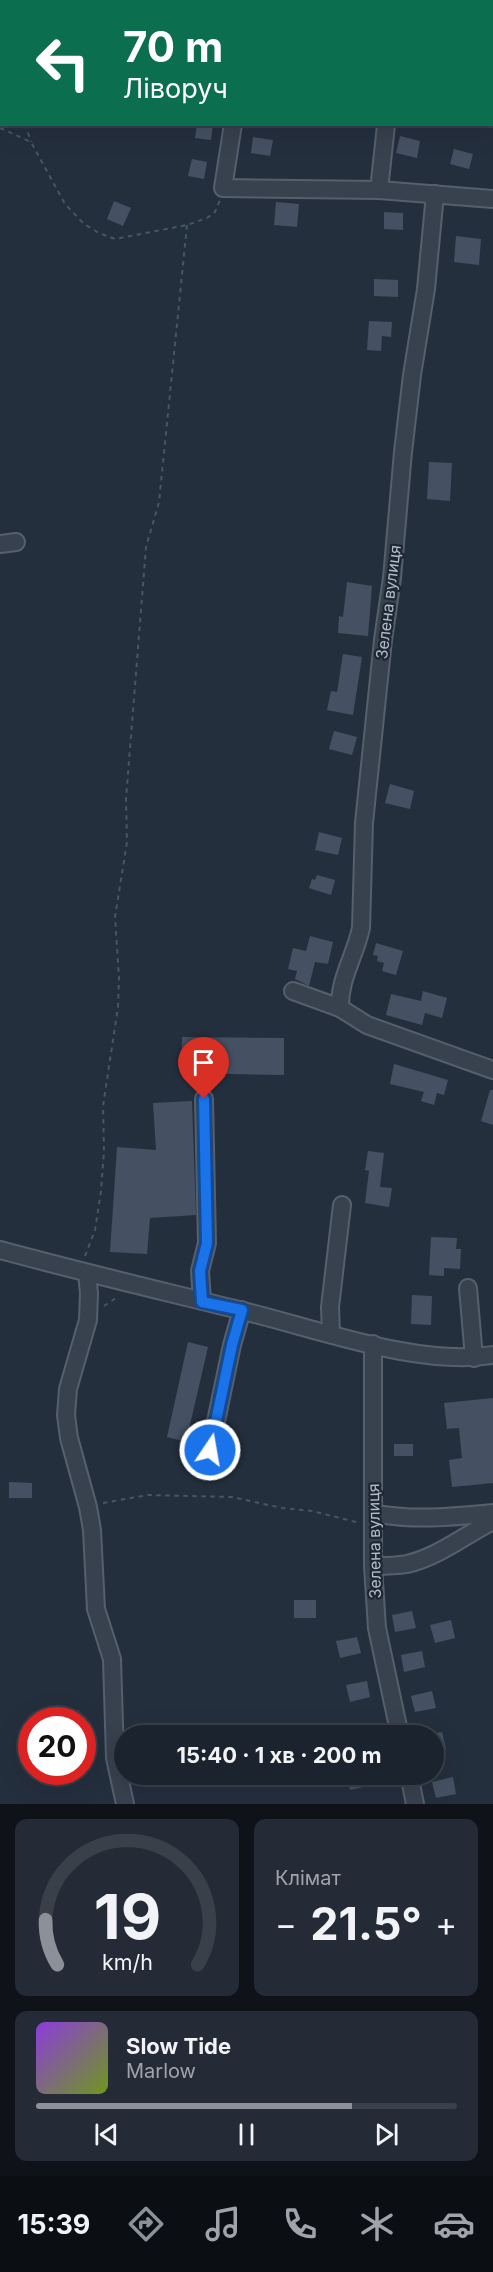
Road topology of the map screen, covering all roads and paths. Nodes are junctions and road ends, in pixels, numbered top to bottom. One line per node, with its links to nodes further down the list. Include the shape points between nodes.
1 (26, 126): 5 (path)
2 (233, 126): 6 (street)
3 (386, 126): 7 (street)
4 (0, 128): 5 (path)
5 (31, 142): 10 (path, via 65,204 99,233 115,239)
6 (223, 188): 7 (street); 10 (path, via 216,212)
7 (379, 190): 8 (street)
8 (435, 194): 9 (street); 12 (street, Зелена вулиця, via 364,823 361,928 342,981)
9 (493, 199)
10 (187, 225): 17 (path, via 159,502 146,547 126,799 127,842 115,917 118,1007 103,1106 101,1191 95,1230 85,1255)
11 (293, 991): 12 (street)
12 (340, 1008): 13 (street, via 366,1025)
13 (493, 1070)
14 (204, 1099): 20 (street, via 207,1243 200,1271)
15 (342, 1205): 23 (street, via 330,1307)
16 (0, 1250): 17 (street)
17 (87, 1274): 18 (street); 22 (street)
18 (144, 1288): 20 (street); 22 (path, via 124,1293)
19 (468, 1288): 26 (street)
20 (202, 1302): 21 (street)
21 (242, 1310): 23 (street); 27 (street)
22 (88, 1320): 28 (street, via 65,1408)
23 (331, 1333): 24 (street)
24 (373, 1344): 26 (street, via 437,1357); 30 (street, Зелена вулиця)
25 (493, 1355): 26 (street)
26 (474, 1358)
27 (210, 1450)
28 (88, 1507): 30 (path, via 148,1495 232,1497); 35 (street, via 94,1593 111,1659 115,1758)
29 (493, 1513): 30 (street)
30 (373, 1520): 32 (street, Зелена вулиця)
31 (493, 1521): 32 (street, via 415,1561)
32 (373, 1566): 33 (street, Зелена вулиця, via 379,1644)
33 (397, 1725)
34 (412, 1785): 36 (street)
35 (125, 1804)
36 (416, 1804)

